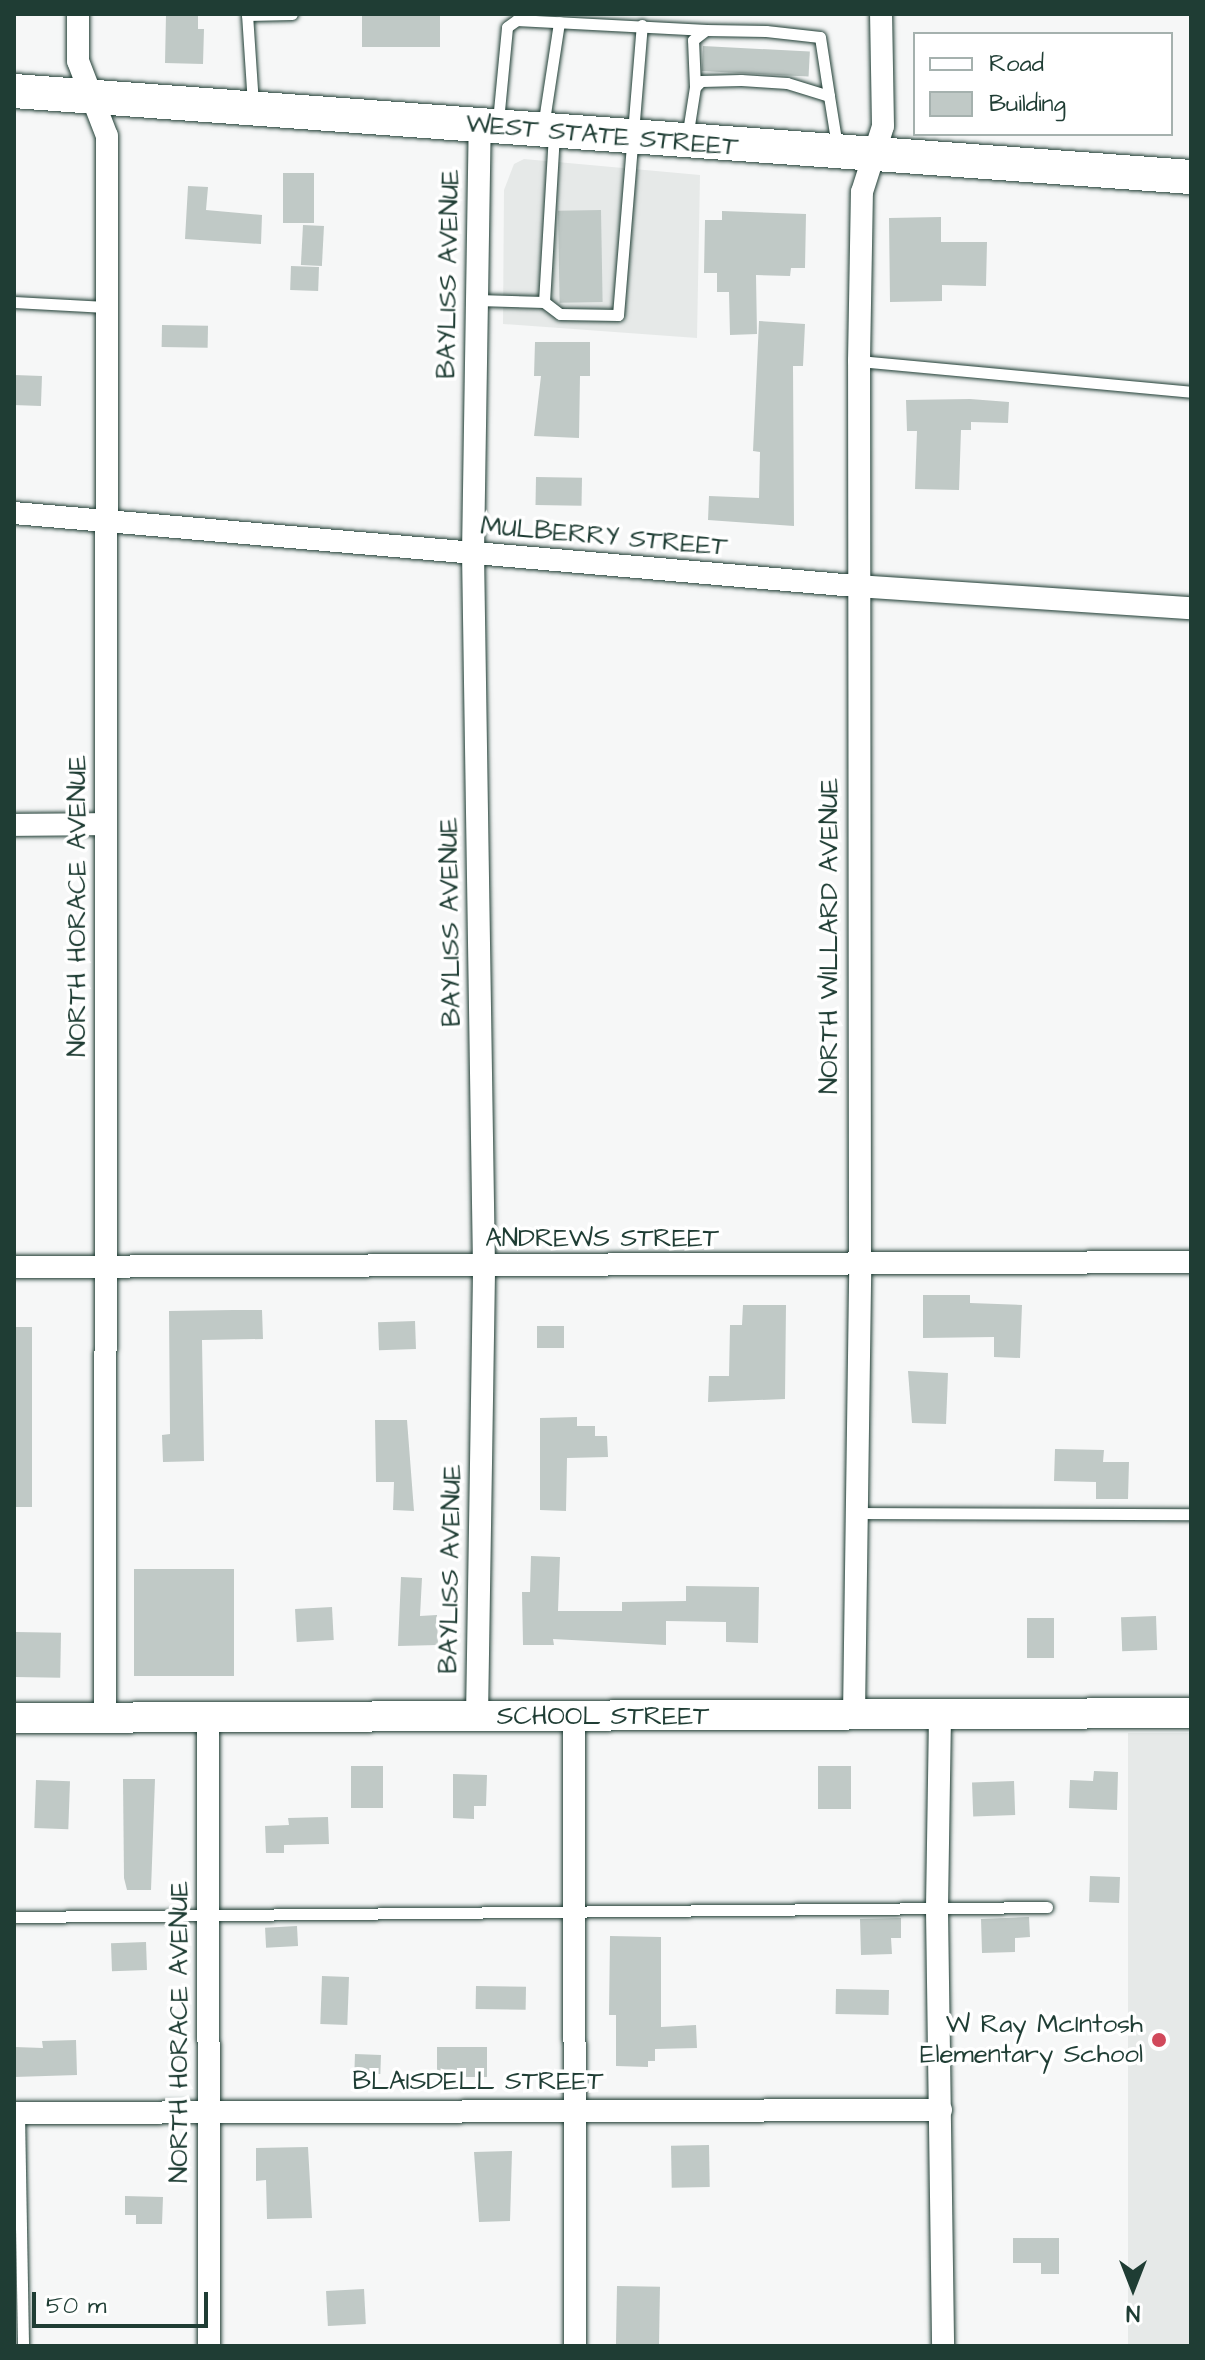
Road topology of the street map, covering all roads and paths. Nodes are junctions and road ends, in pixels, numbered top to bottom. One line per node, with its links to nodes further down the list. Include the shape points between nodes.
1 (78, 14): 11 (street, NORTH HORACE AVENUE, via 78,61)
2 (247, 14): 3 (lane); 12 (lane)
3 (292, 14)
4 (881, 14): 18 (street, NORTH WILLARD AVENUE, via 883,126)
5 (559, 22): 6 (lane); 13 (lane, via 517,20 507,27); 14 (lane)
6 (642, 25): 7 (lane); 15 (lane)
7 (706, 30): 8 (lane, via 693,40); 10 (lane, via 820,37)
8 (695, 87): 10 (lane, via 718,80 787,83); 16 (lane)
9 (14, 91): 11 (main road, WEST STATE STREET)
10 (829, 96): 17 (lane, via 837,124)
11 (91, 97): 12 (main road, WEST STATE STREET); 23 (street, NORTH HORACE AVENUE, via 107,136)
12 (253, 110): 13 (main road, WEST STATE STREET)
13 (488, 127): 14 (main road, WEST STATE STREET); 20 (street, BAYLISS AVENUE)
14 (548, 132): 15 (main road, WEST STATE STREET); 22 (lane)
15 (629, 138): 16 (main road, WEST STATE STREET); 22 (lane, via 618,315 560,314)
16 (687, 143): 17 (main road, WEST STATE STREET)
17 (837, 155): 18 (main road, WEST STATE STREET)
18 (871, 157): 19 (main road, WEST STATE STREET); 24 (street, NORTH WILLARD AVENUE, via 862,192)
19 (1191, 177)
20 (477, 300): 22 (lane); 28 (street, BAYLISS AVENUE)
21 (14, 302): 23 (lane)
22 (544, 302)
23 (106, 307): 27 (street, NORTH HORACE AVENUE)
24 (859, 361): 25 (lane); 29 (street, NORTH WILLARD AVENUE)
25 (1191, 392)
26 (14, 513): 27 (street, MULBERRY STREET)
27 (105, 520): 28 (street, MULBERRY STREET); 31 (street, NORTH HORACE AVENUE)
28 (473, 554): 29 (street, MULBERRY STREET); 37 (street, BAYLISS AVENUE)
29 (856, 586): 30 (street, MULBERRY STREET); 34 (street, NORTH WILLARD AVENUE)
30 (1191, 608)
31 (106, 824): 32 (street); 36 (street, NORTH HORACE AVENUE)
32 (14, 825)
33 (1191, 1262): 34 (street, ANDREWS STREET)
34 (860, 1265): 37 (street, ANDREWS STREET); 38 (street, NORTH WILLARD AVENUE)
35 (14, 1267): 36 (street, ANDREWS STREET)
36 (105, 1268): 37 (street, ANDREWS STREET); 44 (street, NORTH HORACE AVENUE)
37 (484, 1268): 46 (street, BAYLISS AVENUE)
38 (856, 1513): 39 (lane); 41 (street, NORTH WILLARD AVENUE)
39 (1191, 1514)
40 (1191, 1713): 42 (main road, SCHOOL STREET)
41 (854, 1715): 42 (main road, SCHOOL STREET); 47 (main road, SCHOOL STREET)
42 (940, 1716): 49 (street)
43 (14, 1718): 44 (main road, SCHOOL STREET)
44 (105, 1718): 45 (main road, SCHOOL STREET)
45 (208, 1718): 46 (main road, SCHOOL STREET); 51 (street, NORTH HORACE AVENUE)
46 (477, 1718): 47 (main road, SCHOOL STREET)
47 (574, 1718): 50 (street)
48 (1047, 1907): 49 (lane)
49 (937, 1910): 50 (lane); 54 (street)
50 (573, 1915): 51 (lane); 53 (street)
51 (208, 1916): 52 (lane); 55 (street, NORTH HORACE AVENUE)
52 (14, 1917)
53 (575, 2110): 54 (street, BLAISDELL STREET); 55 (street, BLAISDELL STREET); 59 (street)
54 (941, 2110): 60 (street)
55 (209, 2112): 56 (street, BLAISDELL STREET); 58 (street, NORTH HORACE AVENUE)
56 (16, 2113): 57 (lane)
57 (23, 2346)
58 (209, 2346)
59 (575, 2346)
60 (943, 2346)

